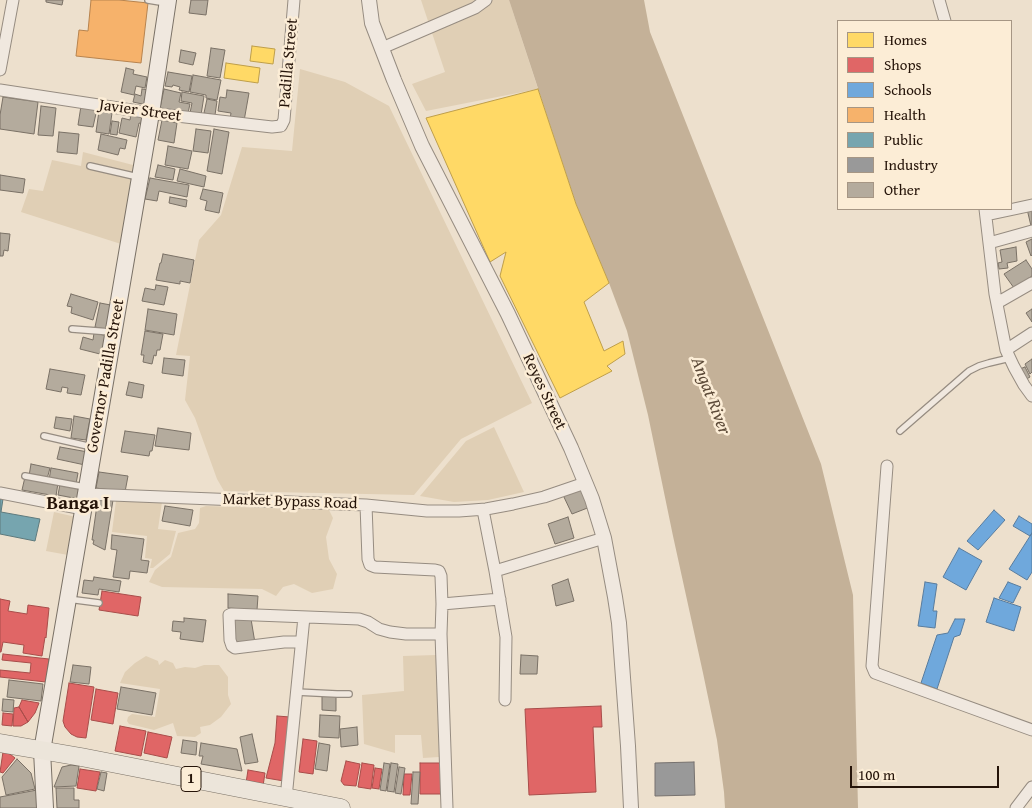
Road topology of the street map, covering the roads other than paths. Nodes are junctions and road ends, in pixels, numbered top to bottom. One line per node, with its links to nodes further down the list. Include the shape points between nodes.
1 (14, 0): 10 (street)
2 (148, 0): 7 (lane)
3 (294, 0): 13 (street, Padilla Street)
4 (368, 0): 9 (street, Reyes Street, via 372,23)
5 (486, 0): 9 (street, via 475,8)
6 (938, 0): 8 (street)
7 (168, 2): 12 (main road, Governor Padilla Street)
8 (945, 20)
9 (382, 48): 34 (street, Reyes Street, via 422,146 508,314)
10 (0, 70)
11 (0, 90): 12 (street, Javier Street)
12 (151, 113): 13 (street, Javier Street); 15 (main road, Governor Padilla Street)
13 (281, 126)
14 (90, 166): 15 (lane)
15 (140, 177): 24 (main road, Governor Padilla Street)
16 (1032, 204): 17 (street)
17 (1012, 207)
18 (986, 212): 20 (street)
19 (1032, 231): 20 (street)
20 (989, 242): 22 (street)
21 (1032, 283): 22 (street)
22 (997, 303): 26 (street)
23 (72, 329): 24 (lane)
24 (113, 332): 31 (main road, Governor Padilla Street)
25 (1032, 333): 26 (street)
26 (1008, 354): 27 (street); 29 (lane, via 969,371)
27 (1028, 383): 28 (street)
28 (1032, 396)
29 (900, 431)
30 (44, 436): 31 (lane)
31 (94, 448): 36 (main road, Governor Padilla Street)
32 (887, 466): 51 (street, via 872,666 875,673)
33 (25, 476): 36 (lane)
34 (585, 483): 38 (street, via 544,497); 39 (street, Reyes Street)
35 (0, 493): 36 (street, Market Bypass Road)
36 (85, 497): 37 (street, Market Bypass Road); 41 (main road, Governor Padilla Street)
37 (366, 505): 38 (street, via 427,511); 44 (street, Market Bypass Road, via 370,565 439,571)
38 (482, 510): 40 (street)
39 (604, 538): 40 (street); 59 (street, Reyes Street, via 619,623)
40 (495, 571): 42 (street)
41 (67, 599): 43 (lane); 53 (main road, Governor Padilla Street)
42 (500, 599): 44 (street); 50 (street, via 506,637)
43 (98, 603)
44 (442, 604): 46 (street, Market Bypass Road)
45 (304, 617): 46 (street, via 359,619 390,632); 47 (street); 47 (street, via 228,615 230,640 235,648)
46 (441, 634): 58 (street, Market Bypass Road)
47 (301, 642): 48 (street)
48 (296, 692): 49 (lane); 55 (street)
49 (349, 694)
50 (505, 700)
51 (1032, 730)
52 (0, 743): 53 (main road, 1)
53 (42, 751): 55 (main road, 1); 56 (main road, Governor Padilla Street)
54 (1032, 787): 60 (street)
55 (286, 798): 57 (main road, 1)
56 (46, 808)
57 (341, 808)
58 (447, 808)
59 (631, 808)
60 (1016, 808)

